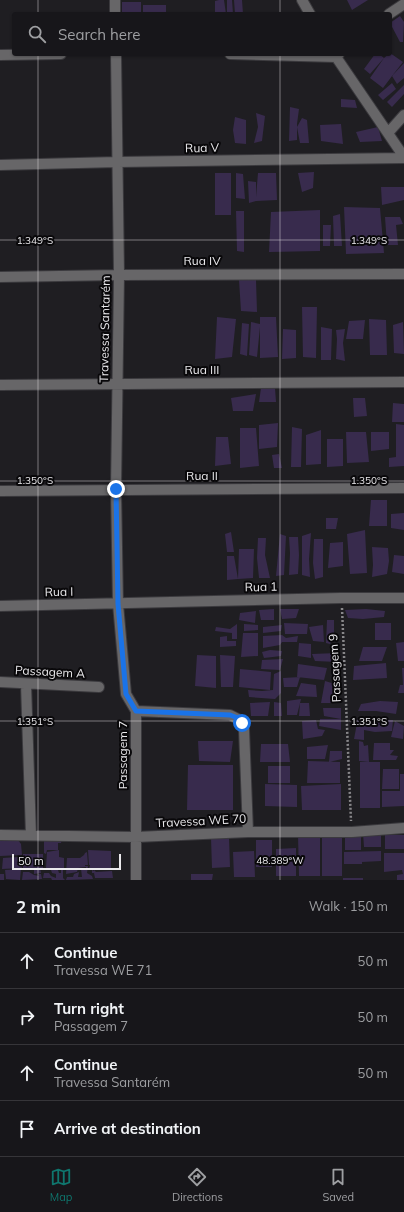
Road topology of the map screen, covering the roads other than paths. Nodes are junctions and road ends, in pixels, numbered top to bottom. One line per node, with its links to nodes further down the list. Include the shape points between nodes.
1 (115, 0): 4 (street)
2 (302, 0): 5 (street)
3 (404, 4): 6 (street)
4 (115, 12)
5 (309, 12)
6 (392, 12)
7 (0, 56): 8 (street)
8 (12, 56)
9 (116, 56): 14 (street, Travessa Santarém)
10 (337, 56): 12 (street)
11 (404, 115): 12 (street)
12 (388, 133): 13 (street)
13 (404, 158): 14 (street, Rua V)
14 (117, 162): 15 (street, Rua V); 17 (street, Travessa Santarém)
15 (0, 165)
16 (404, 274): 17 (street, Rua IV)
17 (119, 275): 18 (street, Rua IV); 20 (street, Travessa Santarém)
18 (0, 277)
19 (404, 382): 20 (street, Rua III)
20 (117, 384): 21 (street, Rua III); 23 (street, Travessa Santarém)
21 (0, 385)
22 (404, 488): 23 (street, Rua II)
23 (116, 489): 24 (street, Rua II); 26 (street, Travessa Santarém)
24 (0, 491)
25 (404, 598): 26 (street, Rua 1)
26 (118, 604): 27 (street, Rua I); 31 (street, Passagem 7, via 126,694)
27 (0, 606)
28 (0, 682): 29 (street, Passagem A)
29 (26, 684): 30 (street, Passagem A); 35 (street)
30 (99, 687)
31 (136, 711): 33 (street, via 230,715 238,718 244,729); 36 (street, Passagem 7)
32 (404, 828): 33 (street, Travessa WE 70, via 352,832)
33 (248, 832): 36 (street, Travessa WE 70)
34 (0, 835): 35 (street, Travessa WE 70)
35 (31, 835): 36 (street, Travessa WE 70)
36 (136, 837): 37 (street, Passagem 7)
37 (136, 880)

